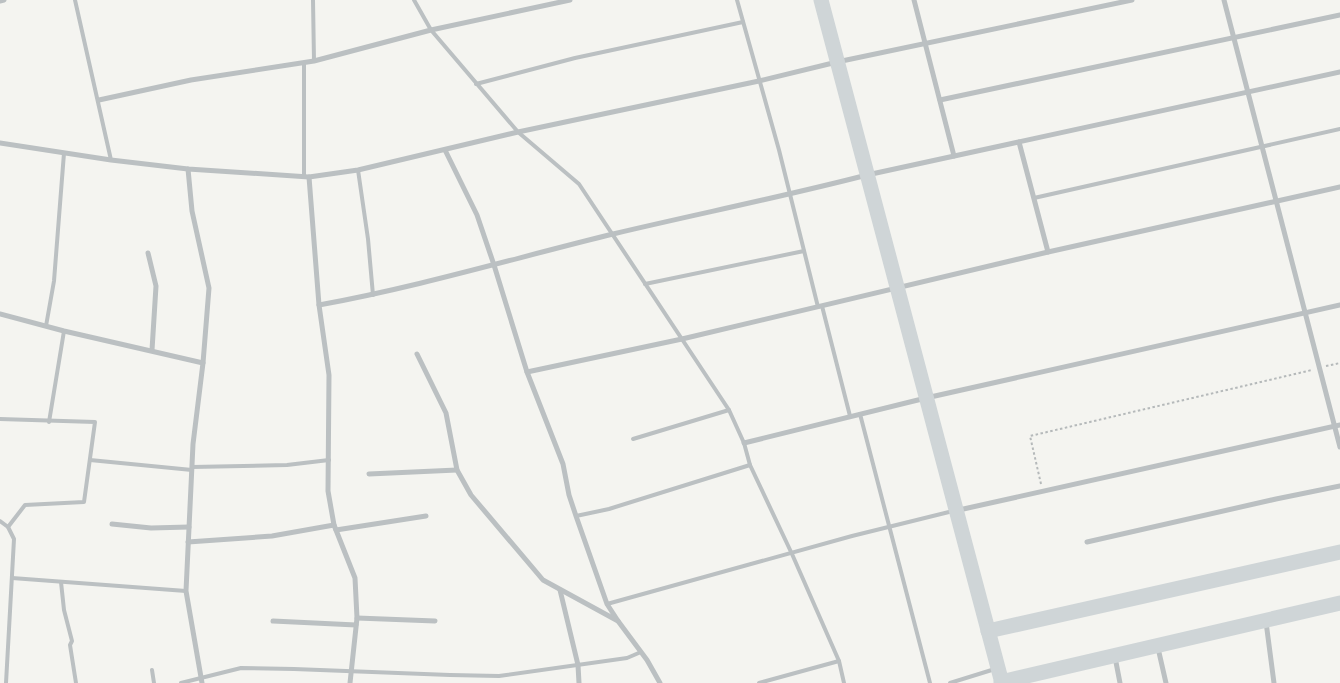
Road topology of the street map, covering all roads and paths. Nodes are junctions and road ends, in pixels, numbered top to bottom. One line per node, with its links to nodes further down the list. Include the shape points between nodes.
1 (4, 0): 11 (street)
2 (76, 0): 24 (lane)
3 (313, 0): 17 (lane)
4 (414, 0): 14 (lane)
5 (570, 0): 14 (street)
6 (738, 0): 13 (lane)
7 (821, 0): 18 (street)
8 (914, 0): 16 (street)
9 (1132, 0): 16 (street)
10 (1224, 0): 15 (street)
11 (0, 1)
12 (1340, 15): 15 (street)
13 (744, 22): 21 (lane); 22 (lane, via 575,58)
14 (431, 30): 17 (street); 22 (lane)
15 (1234, 38): 23 (street); 25 (street)
16 (925, 44): 18 (street); 25 (street)
17 (314, 61): 19 (street)
18 (837, 62): 21 (street); 37 (street)
19 (304, 63): 24 (street, via 191,80); 38 (lane, via 303,128)
20 (1340, 72): 23 (street)
21 (759, 81): 27 (street); 40 (lane)
22 (476, 84): 27 (lane)
23 (1248, 92): 28 (street); 30 (street)
24 (99, 100): 34 (lane)
25 (940, 100): 33 (street)
26 (1340, 129): 30 (lane)
27 (518, 132): 31 (street); 43 (lane, via 579,184)
28 (1019, 142): 33 (street); 41 (street)
29 (0, 143): 32 (street)
30 (1262, 147): 41 (lane); 42 (street)
31 (445, 150): 36 (street); 47 (street, via 476,215)
32 (64, 153): 34 (street); 56 (lane, via 54,281)
33 (954, 156): 37 (street)
34 (111, 160): 35 (street)
35 (188, 169): 38 (street); 61 (street, via 192,211 210,288)
36 (358, 170): 38 (street); 50 (lane)
37 (867, 175): 40 (street); 49 (street)
38 (307, 177): 51 (street)
39 (1340, 187): 42 (street)
40 (790, 195): 43 (street); 44 (lane)
41 (1034, 198): 45 (street)
42 (1276, 201): 45 (street); 54 (street)
43 (613, 234): 47 (street); 48 (lane)
44 (804, 251): 48 (lane); 53 (lane)
45 (1048, 252): 49 (street)
46 (148, 253): 59 (street, via 156,286)
47 (494, 266): 50 (street); 64 (street)
48 (645, 284): 58 (lane)
49 (897, 288): 53 (street); 65 (street)
50 (373, 295): 51 (street)
51 (318, 305): 76 (street, via 329,375)
52 (1340, 305): 54 (street)
53 (820, 306): 58 (street); 68 (lane)
54 (1305, 313): 63 (street); 65 (street)
55 (0, 314): 56 (street)
56 (46, 326): 57 (street)
57 (64, 331): 59 (street); 70 (lane)
58 (682, 339): 64 (street); 66 (lane)
59 (152, 350): 61 (street)
60 (418, 354): 79 (street, via 446,413)
61 (203, 363): 78 (street)
62 (1340, 363): 63 (path)
63 (1319, 368): 71 (street); 82 (path, via 1030,436)
64 (527, 372): 85 (street, via 562,464)
65 (926, 398): 67 (street); 83 (street)
66 (729, 410): 72 (lane); 73 (lane)
67 (860, 414): 68 (street); 91 (lane)
68 (850, 416): 73 (street)
69 (0, 419): 70 (lane)
70 (49, 422): 75 (lane, via 94,422)
71 (1337, 426): 74 (street); 82 (street)
72 (633, 440)
73 (744, 443): 77 (lane)
74 (1340, 447)
75 (90, 460): 78 (lane); 88 (lane, via 84,502 25,505)
76 (329, 460): 78 (lane); 90 (street, via 328,490)
77 (750, 465): 85 (lane); 95 (lane)
78 (192, 469): 89 (street)
79 (457, 470): 80 (street); 98 (street, via 471,495 543,580)
80 (369, 474)
81 (1340, 486): 93 (street)
82 (1043, 491): 83 (street)
83 (956, 510): 91 (lane); 108 (street)
84 (426, 516): 90 (street)
85 (576, 516): 101 (street)
86 (0, 521): 88 (lane)
87 (112, 524): 89 (street)
88 (8, 527): 96 (lane, via 14,538)
89 (189, 527): 92 (street)
90 (335, 527): 92 (street, via 272,536); 102 (street, via 355,578)
91 (889, 527): 95 (lane); 127 (lane)
92 (188, 542): 99 (street)
93 (1087, 542)
94 (1340, 552): 108 (street)
95 (792, 554): 101 (lane); 112 (lane)
96 (12, 578): 97 (lane); 118 (lane)
97 (61, 582): 99 (lane); 119 (lane)
98 (560, 590): 106 (street); 113 (street)
99 (186, 591): 117 (street)
100 (1340, 603): 103 (street)
101 (607, 604): 106 (street)
102 (357, 618): 105 (street); 107 (street)
103 (1265, 619): 109 (street); 131 (street)
104 (273, 621): 107 (street)
105 (435, 621)
106 (618, 621): 110 (street)
107 (356, 624): 115 (street)
108 (988, 631): 116 (street)
109 (1157, 645): 111 (street); 130 (street)
110 (641, 652): 113 (lane, via 627,658); 124 (street)
111 (1115, 654): 116 (street); 129 (street)
112 (839, 661): 125 (lane); 126 (lane)
113 (578, 665): 115 (lane, via 499,676); 123 (street)
114 (152, 670): 120 (lane)
115 (350, 672): 117 (lane, via 241,668); 122 (street)
116 (1000, 678): 128 (lane)
117 (201, 680): 121 (lane)
118 (6, 683)
119 (76, 683)
120 (154, 683)
121 (181, 683)
122 (350, 683)
123 (578, 683)
124 (660, 683)
125 (759, 683)
126 (844, 683)
127 (930, 683)
128 (950, 683)
129 (1120, 683)
130 (1166, 683)
131 (1274, 683)

